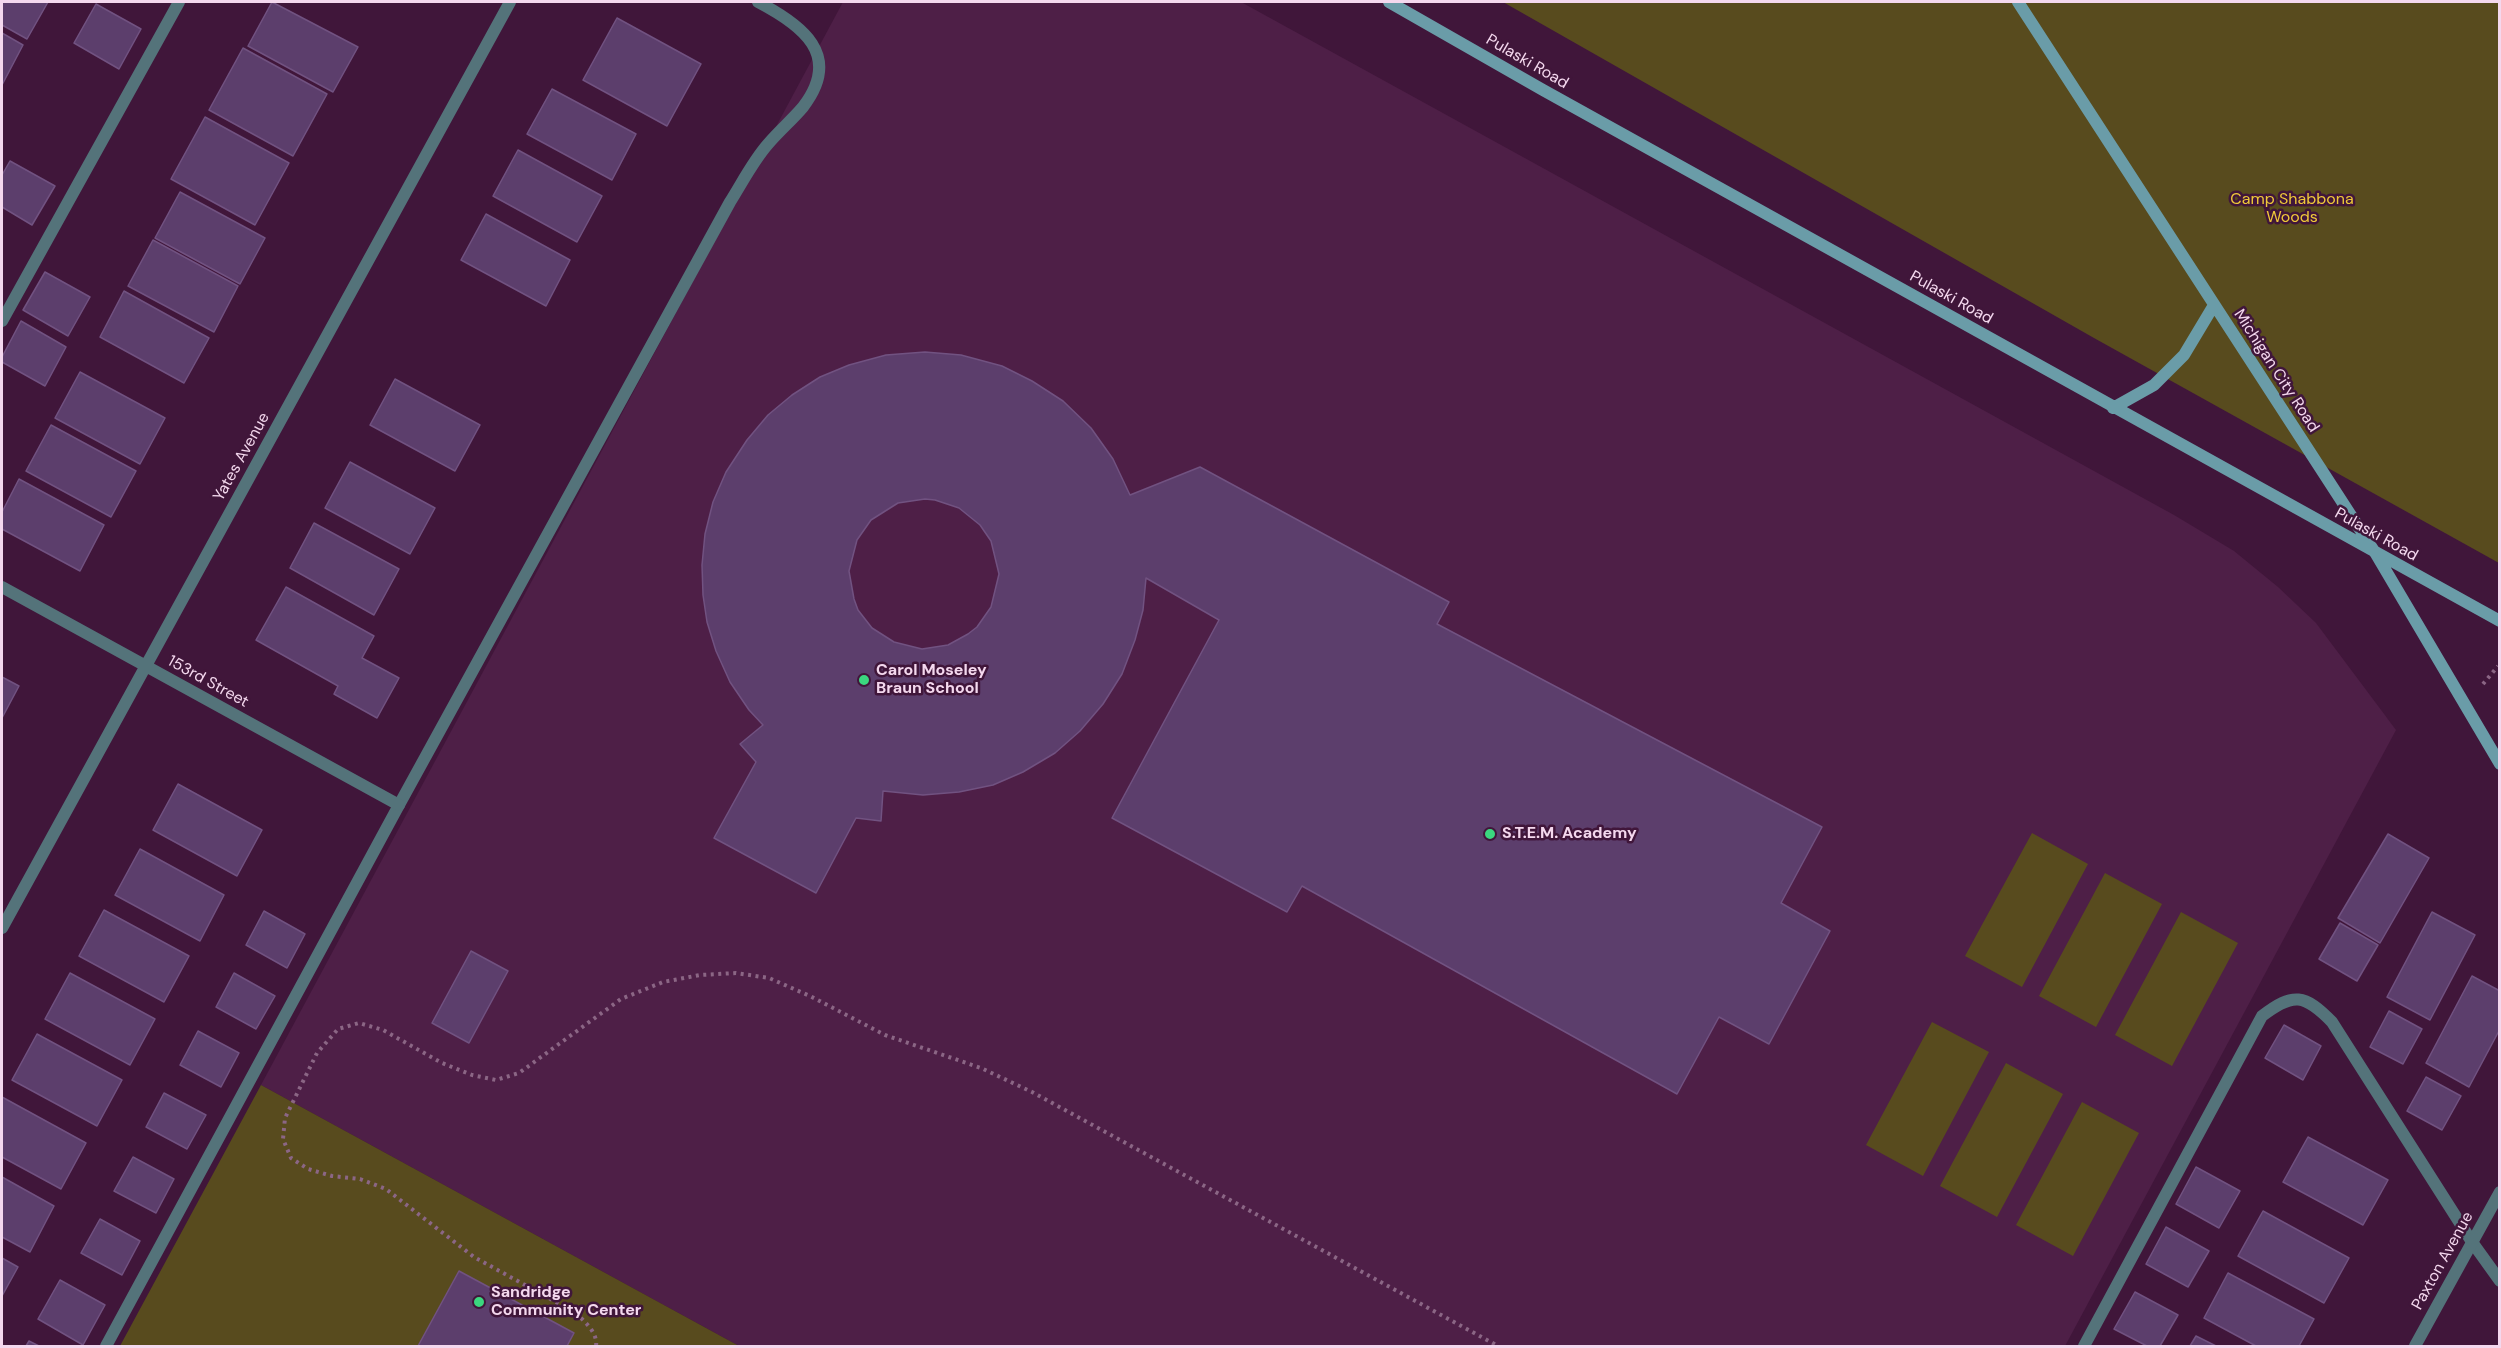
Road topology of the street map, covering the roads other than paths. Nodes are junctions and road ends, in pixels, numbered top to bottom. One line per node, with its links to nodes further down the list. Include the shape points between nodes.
1 (179, 2): 7 (street)
2 (510, 2): 12 (street, Yates Avenue)
3 (758, 2): 14 (street, via 804,31 816,48 819,67 813,91 766,146 730,202)
4 (1389, 2): 8 (street, Pulaski Road)
5 (2019, 2): 6 (street, Michigan City Road)
6 (2214, 305): 8 (street, via 2184,355 2154,385); 9 (street, Michigan City Road)
7 (2, 321)
8 (2113, 408): 9 (street, Pulaski Road)
9 (2376, 554): 11 (street, Pulaski Road); 13 (street, Michigan City Road)
10 (2, 587): 12 (street, 153rd Street)
11 (2499, 621)
12 (146, 666): 14 (street, 153rd Street); 15 (street, Yates Avenue)
13 (2499, 764)
14 (399, 805): 19 (street)
15 (2, 928)
16 (2499, 1192): 17 (street, Paxton Avenue)
17 (2472, 1242): 18 (street); 20 (street, via 2332,1022 2314,1004 2293,999 2279,1003 2262,1016); 21 (street, Paxton Avenue)
18 (2499, 1281)
19 (106, 1347)
20 (2084, 1347)
21 (2415, 1347)

